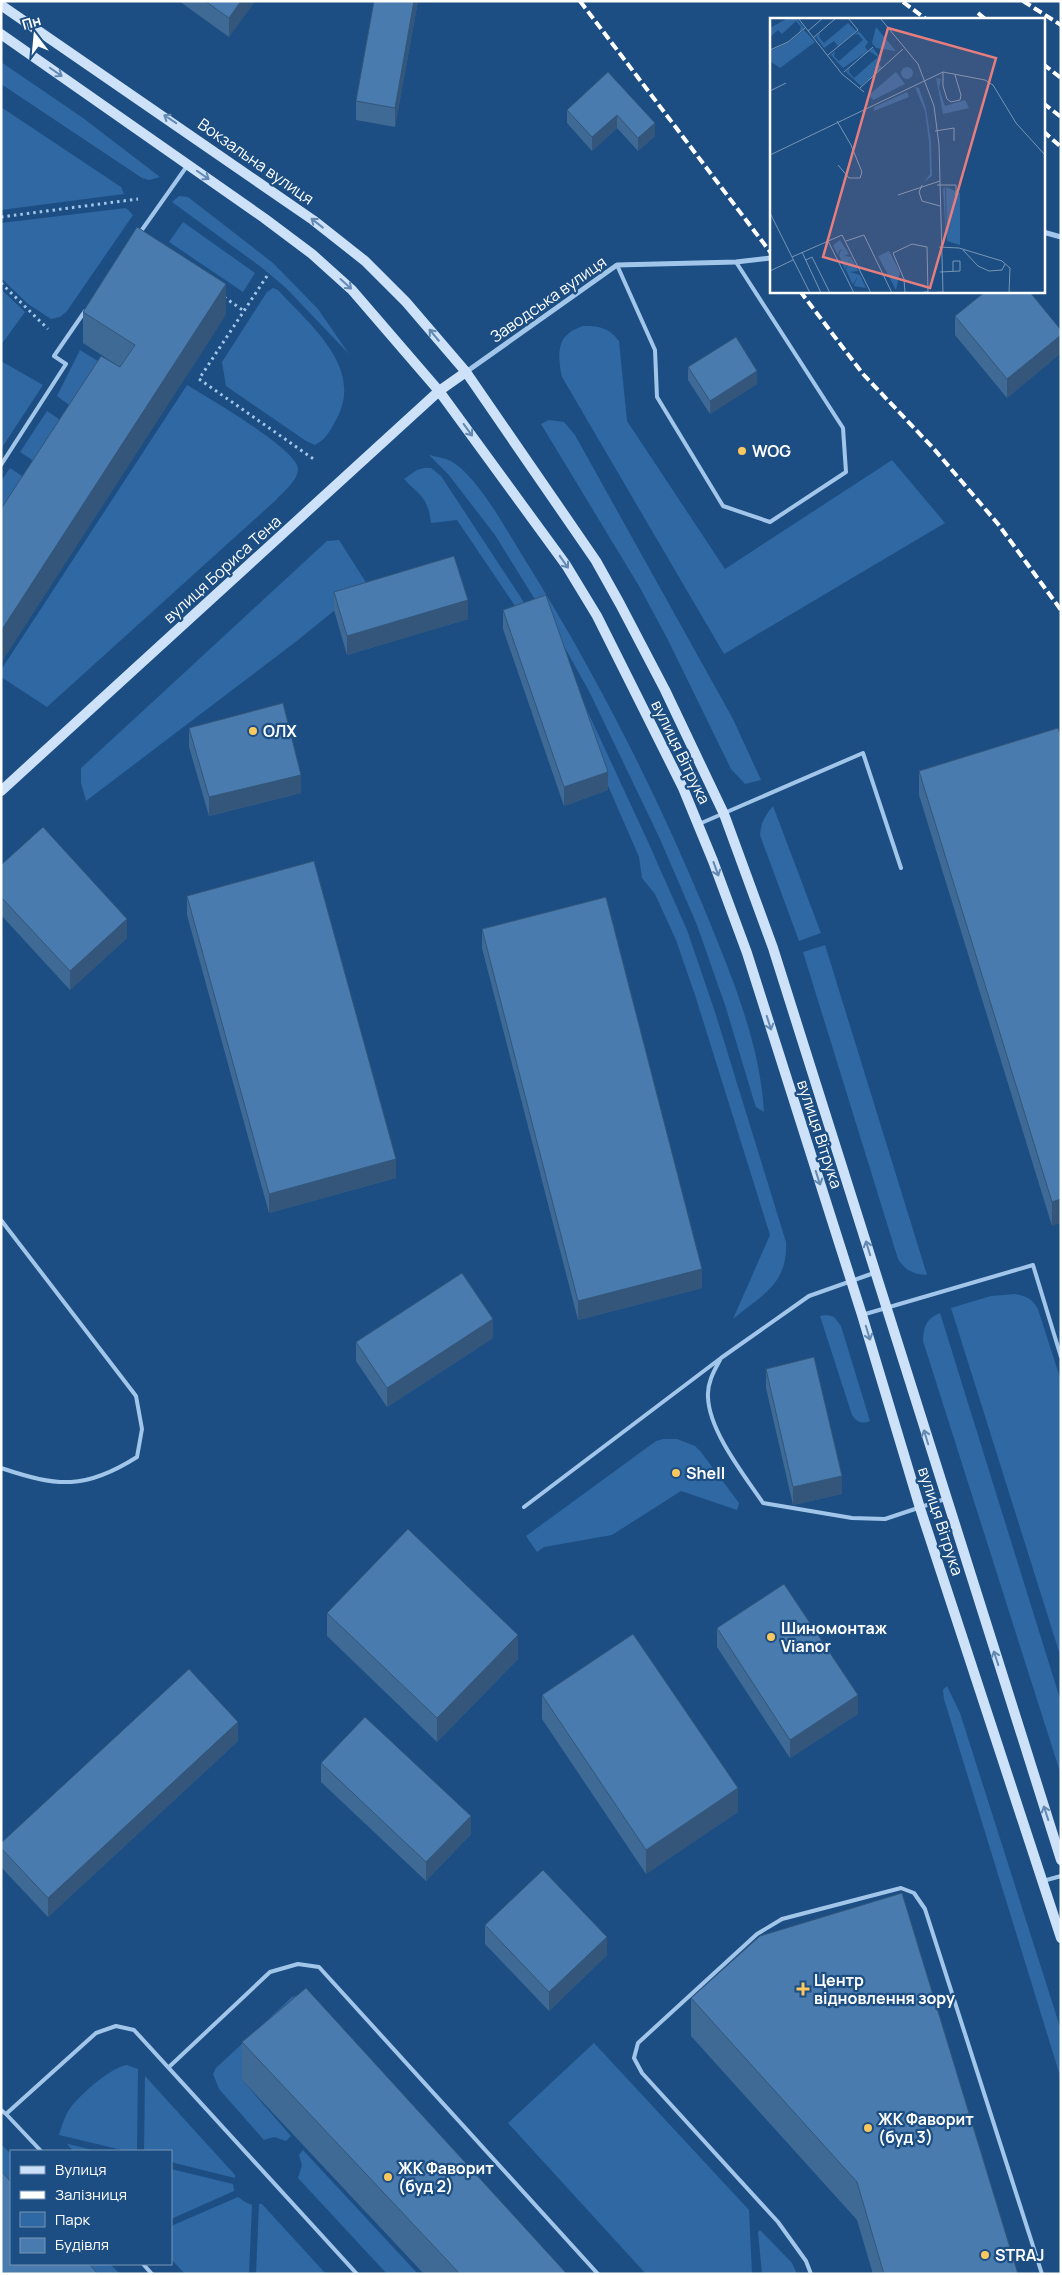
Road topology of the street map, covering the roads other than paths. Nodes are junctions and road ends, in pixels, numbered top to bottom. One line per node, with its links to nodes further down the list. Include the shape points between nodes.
1 (1, 6): 11 (main road, Вокзальна вулиця, one-way to 1, via 406,302 365,261 313,220)
2 (1, 34): 3 (main road, one-way to 3)
3 (188, 164): 6 (lane); 12 (main road, one-way to 12, via 312,254 352,290)
4 (1044, 232): 5 (street)
5 (1061, 237)
6 (136, 238)
7 (770, 258): 8 (street, Заводська вулиця)
8 (736, 262): 9 (street, Заводська вулиця); 9 (lane, via 843,428 846,472 770,522 723,506 656,397 655,350)
9 (617, 265): 11 (street, Заводська вулиця)
10 (91, 303): 13 (lane, via 54,356 66,364)
11 (466, 372): 12 (main road, вулиця Бориса Тена); 15 (main road, вулиця Вітрука, via 596,562 665,690)
12 (440, 391): 14 (main road, вулиця Бориса Тена); 16 (main road, вулиця Вітрука, one-way to 16, via 566,565 597,616)
13 (1, 465)
14 (1, 790)
15 (724, 814): 16 (lane); 17 (lane, via 863,753); 19 (main road, вулиця Вітрука, one-way to 15, via 773,948)
16 (698, 824): 20 (main road, вулиця Вітрука, one-way to 20, via 747,953)
17 (901, 868)
18 (1, 1220): 25 (lane, via 136,1396 142,1429 137,1457 113,1472 74,1484 36,1480)
19 (876, 1272): 20 (lane); 21 (main road, вулиця Вітрука)
20 (851, 1281): 22 (main road, вулиця Вітрука); 24 (lane, via 809,1296)
21 (887, 1307): 22 (lane); 23 (lane, via 1033,1265); 26 (main road, вулиця Вітрука, one-way to 21)
22 (862, 1315): 28 (main road, вулиця Вітрука, one-way to 28)
23 (1061, 1356)
24 (721, 1358): 27 (lane); 28 (lane, via 711,1378 708,1397 714,1422 723,1442 763,1503 852,1518 885,1519)
25 (1, 1468)
26 (946, 1499): 28 (lane); 29 (main road, вулиця Вітрука, one-way to 26)
27 (524, 1507)
28 (920, 1508): 31 (main road, вулиця Вітрука)
29 (1061, 1860)
30 (1061, 1876): 31 (lane)
31 (1043, 1881): 32 (main road, вулиця Вітрука)
32 (1061, 1938)
33 (169, 2067): 35 (lane, via 134,2030 116,2026 96,2033); 37 (lane); 38 (lane, via 270,1972 298,1964 319,1967)
34 (1, 2110): 35 (lane)
35 (6, 2114): 36 (lane)
36 (39, 2150)
37 (357, 2274)
38 (598, 2274)
39 (811, 2274): 40 (lane, via 806,2261 778,2222 642,2074 634,2058 638,2042 757,1934 782,1919 901,1888 914,1894 925,1909)
40 (1042, 2274)

